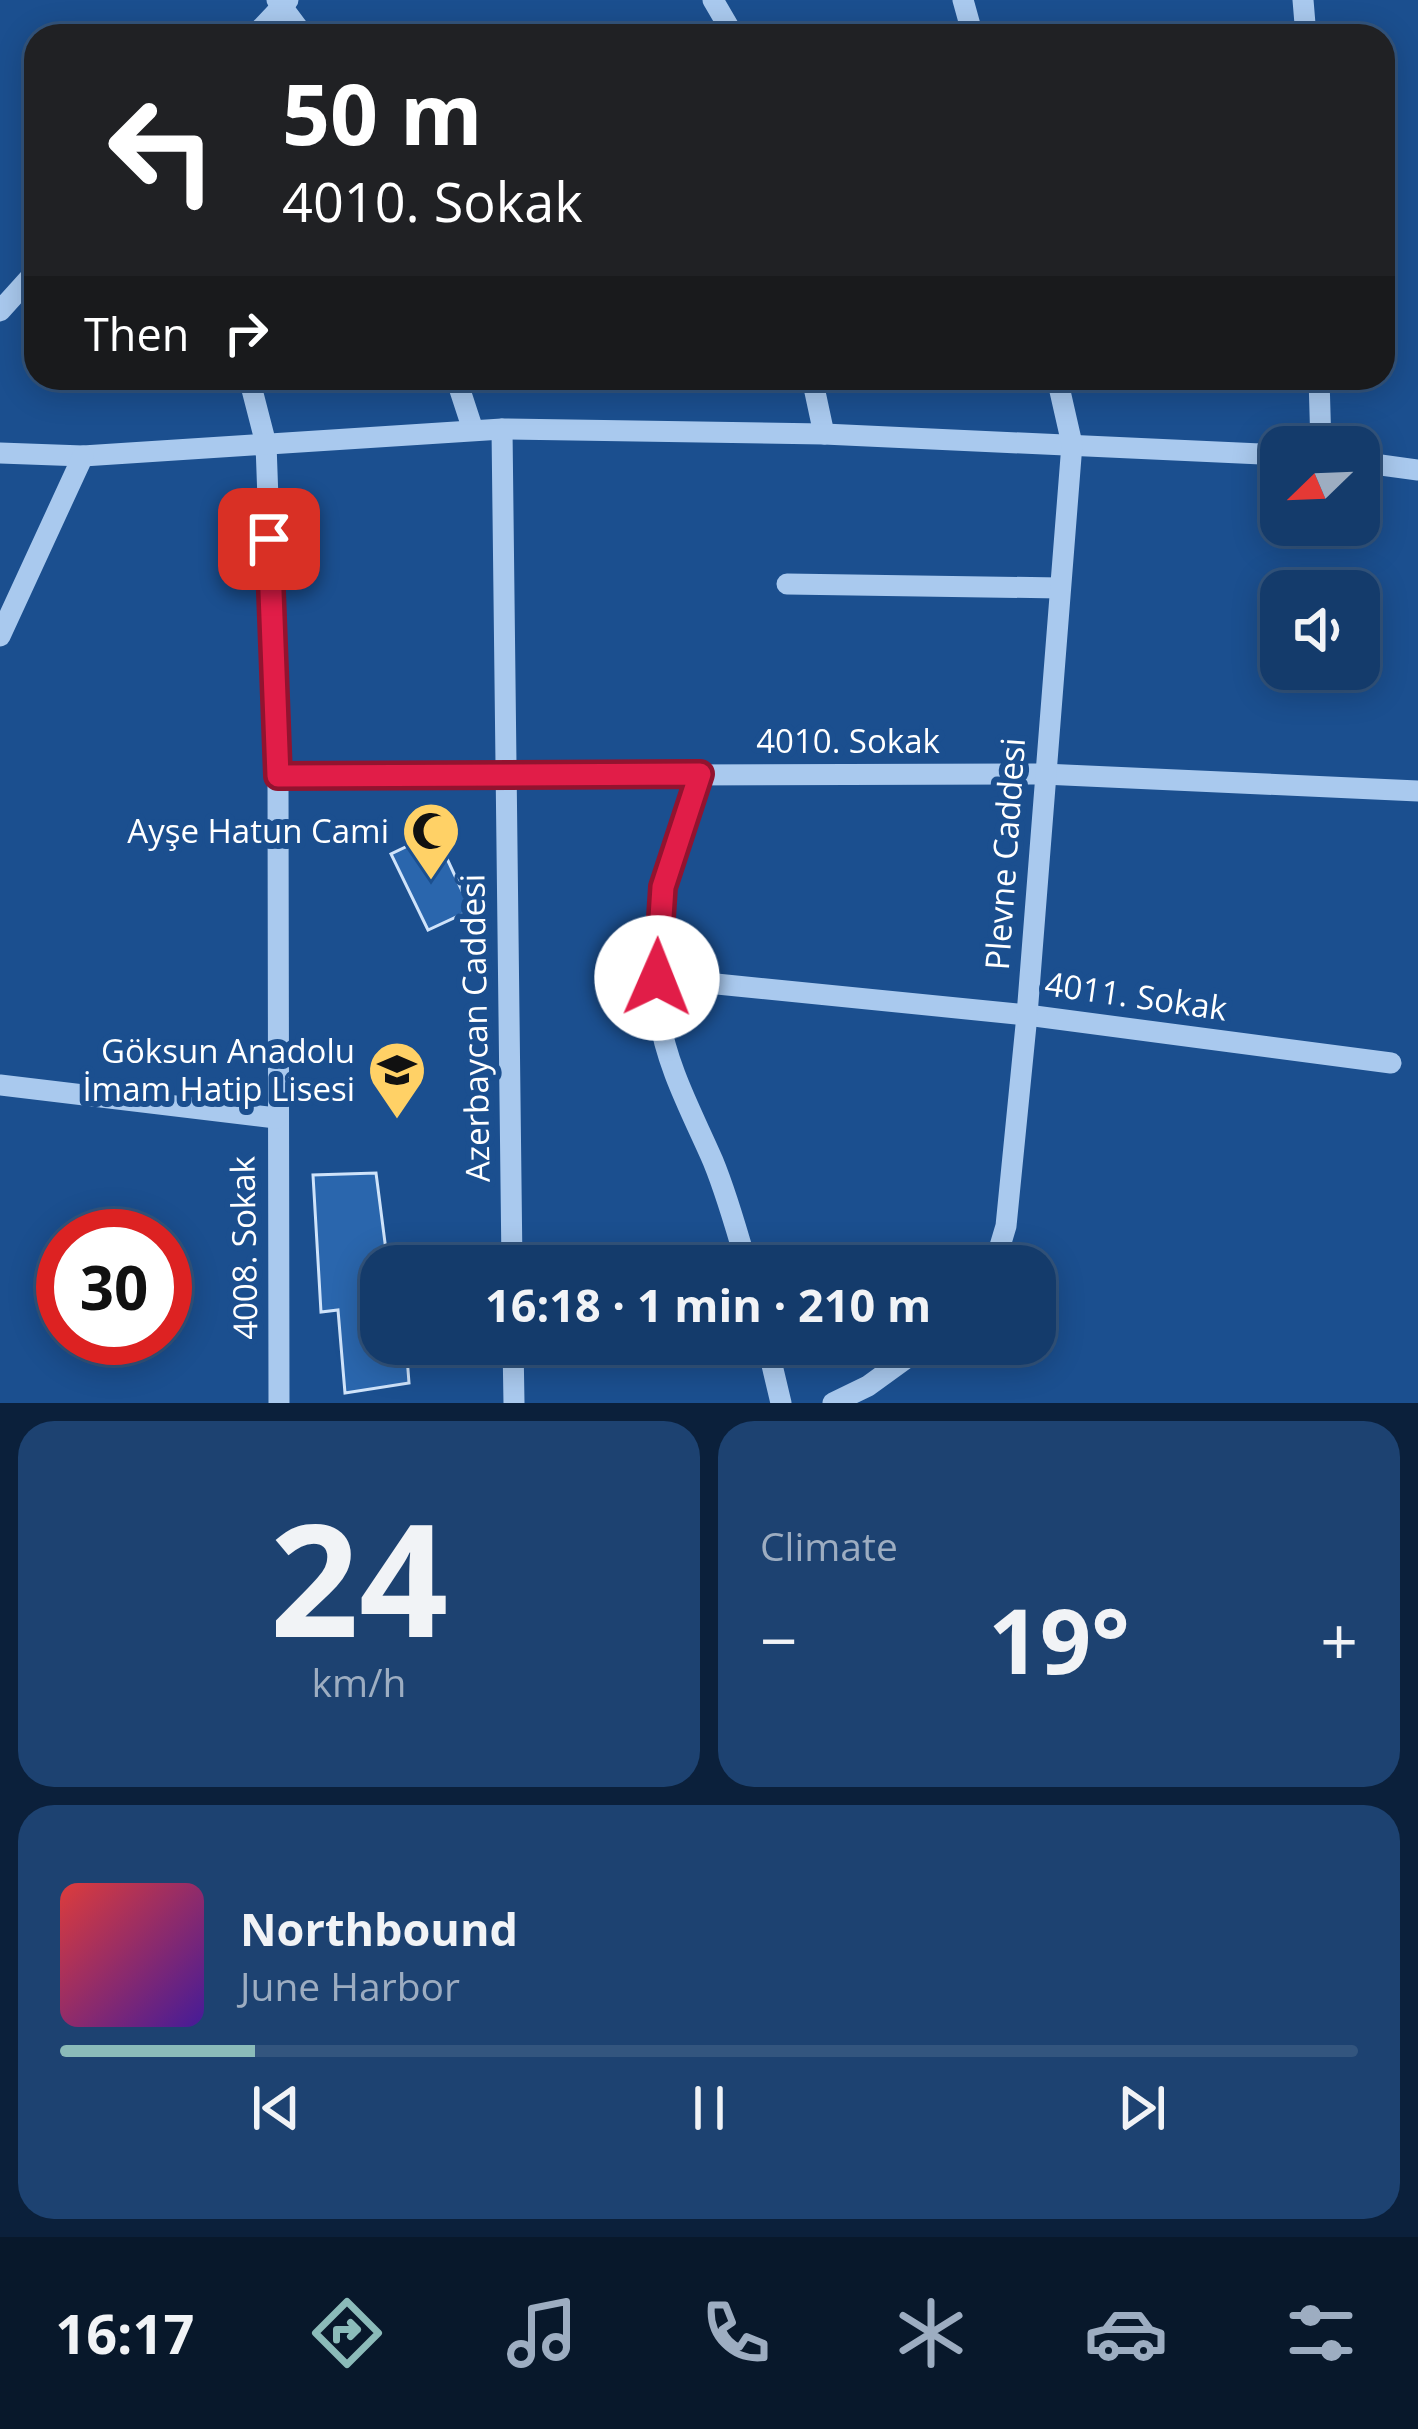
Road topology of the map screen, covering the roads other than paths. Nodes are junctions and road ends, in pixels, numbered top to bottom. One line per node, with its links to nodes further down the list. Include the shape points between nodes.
1 (24, 284): 2 (street)
2 (0, 311)
3 (252, 390): 12 (street, 4008. Sokak)
4 (460, 390): 10 (street)
5 (815, 390): 11 (street)
6 (1060, 390): 13 (street, Plevne Caddesi)
7 (1320, 390): 8 (street)
8 (1321, 426)
9 (502, 429): 10 (street); 11 (street); 24 (street, Azerbaycan Caddesi)
10 (473, 430): 12 (street)
11 (824, 434): 13 (street)
12 (266, 444): 16 (street); 25 (street, 4008. Sokak)
13 (1072, 444): 15 (street); 20 (street, Plevne Caddesi)
14 (0, 453): 16 (street)
15 (1260, 454)
16 (83, 457): 21 (street)
17 (1380, 465): 18 (street)
18 (1418, 470)
19 (787, 584): 20 (street)
20 (1060, 588): 23 (street, Plevne Caddesi)
21 (0, 636)
22 (700, 774): 23 (street, 4010. Sokak); 24 (street, 4010. Sokak); 27 (street, via 663,887)
23 (1043, 774): 26 (street, 4010. Sokak); 28 (street, Plevne Caddesi)
24 (503, 775): 25 (street, 4010. Sokak); 32 (street, Azerbaycan Caddesi)
25 (278, 776): 31 (street, 4008. Sokak)
26 (1418, 791)
27 (657, 978): 28 (street, 4011. Sokak); 33 (street, via 670,1057)
28 (1027, 1015): 29 (street, 4011. Sokak); 34 (street, Plevne Caddesi)
29 (1391, 1064)
30 (0, 1085): 31 (street)
31 (276, 1118): 38 (street, 4008. Sokak)
32 (512, 1245)
33 (741, 1245)
34 (1000, 1245)
35 (513, 1365): 39 (street)
36 (772, 1365): 40 (street)
37 (897, 1365): 41 (street)
38 (279, 1403)
39 (514, 1403)
40 (781, 1403)
41 (833, 1403)

